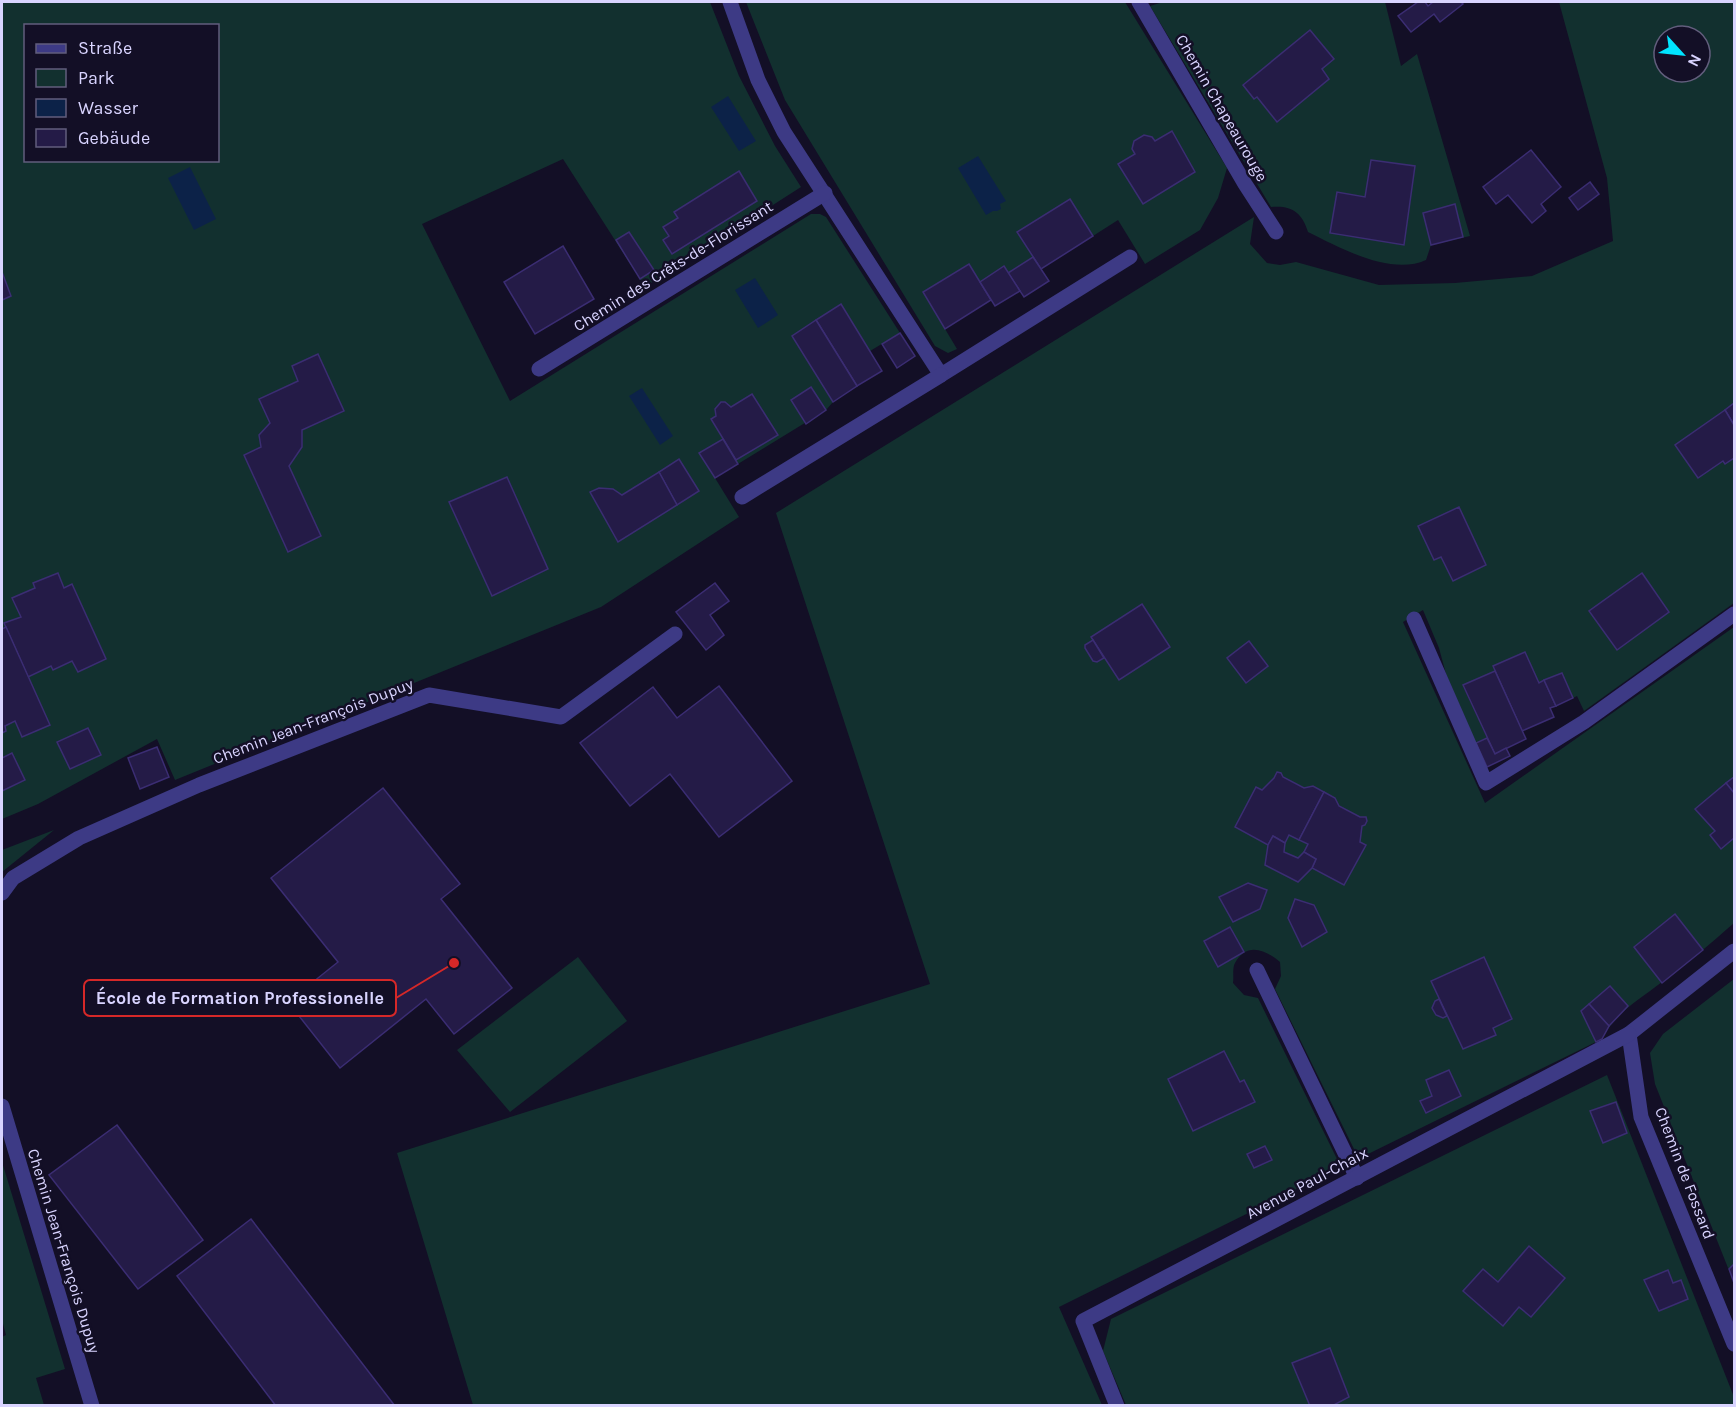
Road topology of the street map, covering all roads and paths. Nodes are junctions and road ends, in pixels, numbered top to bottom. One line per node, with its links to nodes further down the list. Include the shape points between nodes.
1 (730, 2): 3 (street, via 779,122)
2 (1139, 2): 4 (street, Chemin Chapeaurouge)
3 (825, 193): 6 (street, Chemin des Crêts-de-Florissant); 7 (street)
4 (1276, 232)
5 (1130, 257): 7 (street)
6 (539, 369)
7 (941, 375): 8 (street)
8 (742, 497)
9 (1734, 614): 10 (street, via 1584,722 1486,783)
10 (1414, 619)
11 (675, 634): 12 (street, Chemin Jean-François Dupuy, via 561,717 429,696 199,785 79,838 13,878)
12 (2, 893)
13 (1734, 951): 15 (street)
14 (1257, 970): 17 (street)
15 (1629, 1034): 17 (street, Avenue Paul-Chaix); 18 (street, Chemin de Fossard, via 1641,1117)
16 (2, 1106): 19 (street, Chemin Jean-François Dupuy)
17 (1357, 1178): 20 (street, Avenue Paul-Chaix, via 1083,1321)
18 (1734, 1344)
19 (92, 1406)
20 (1117, 1406)

